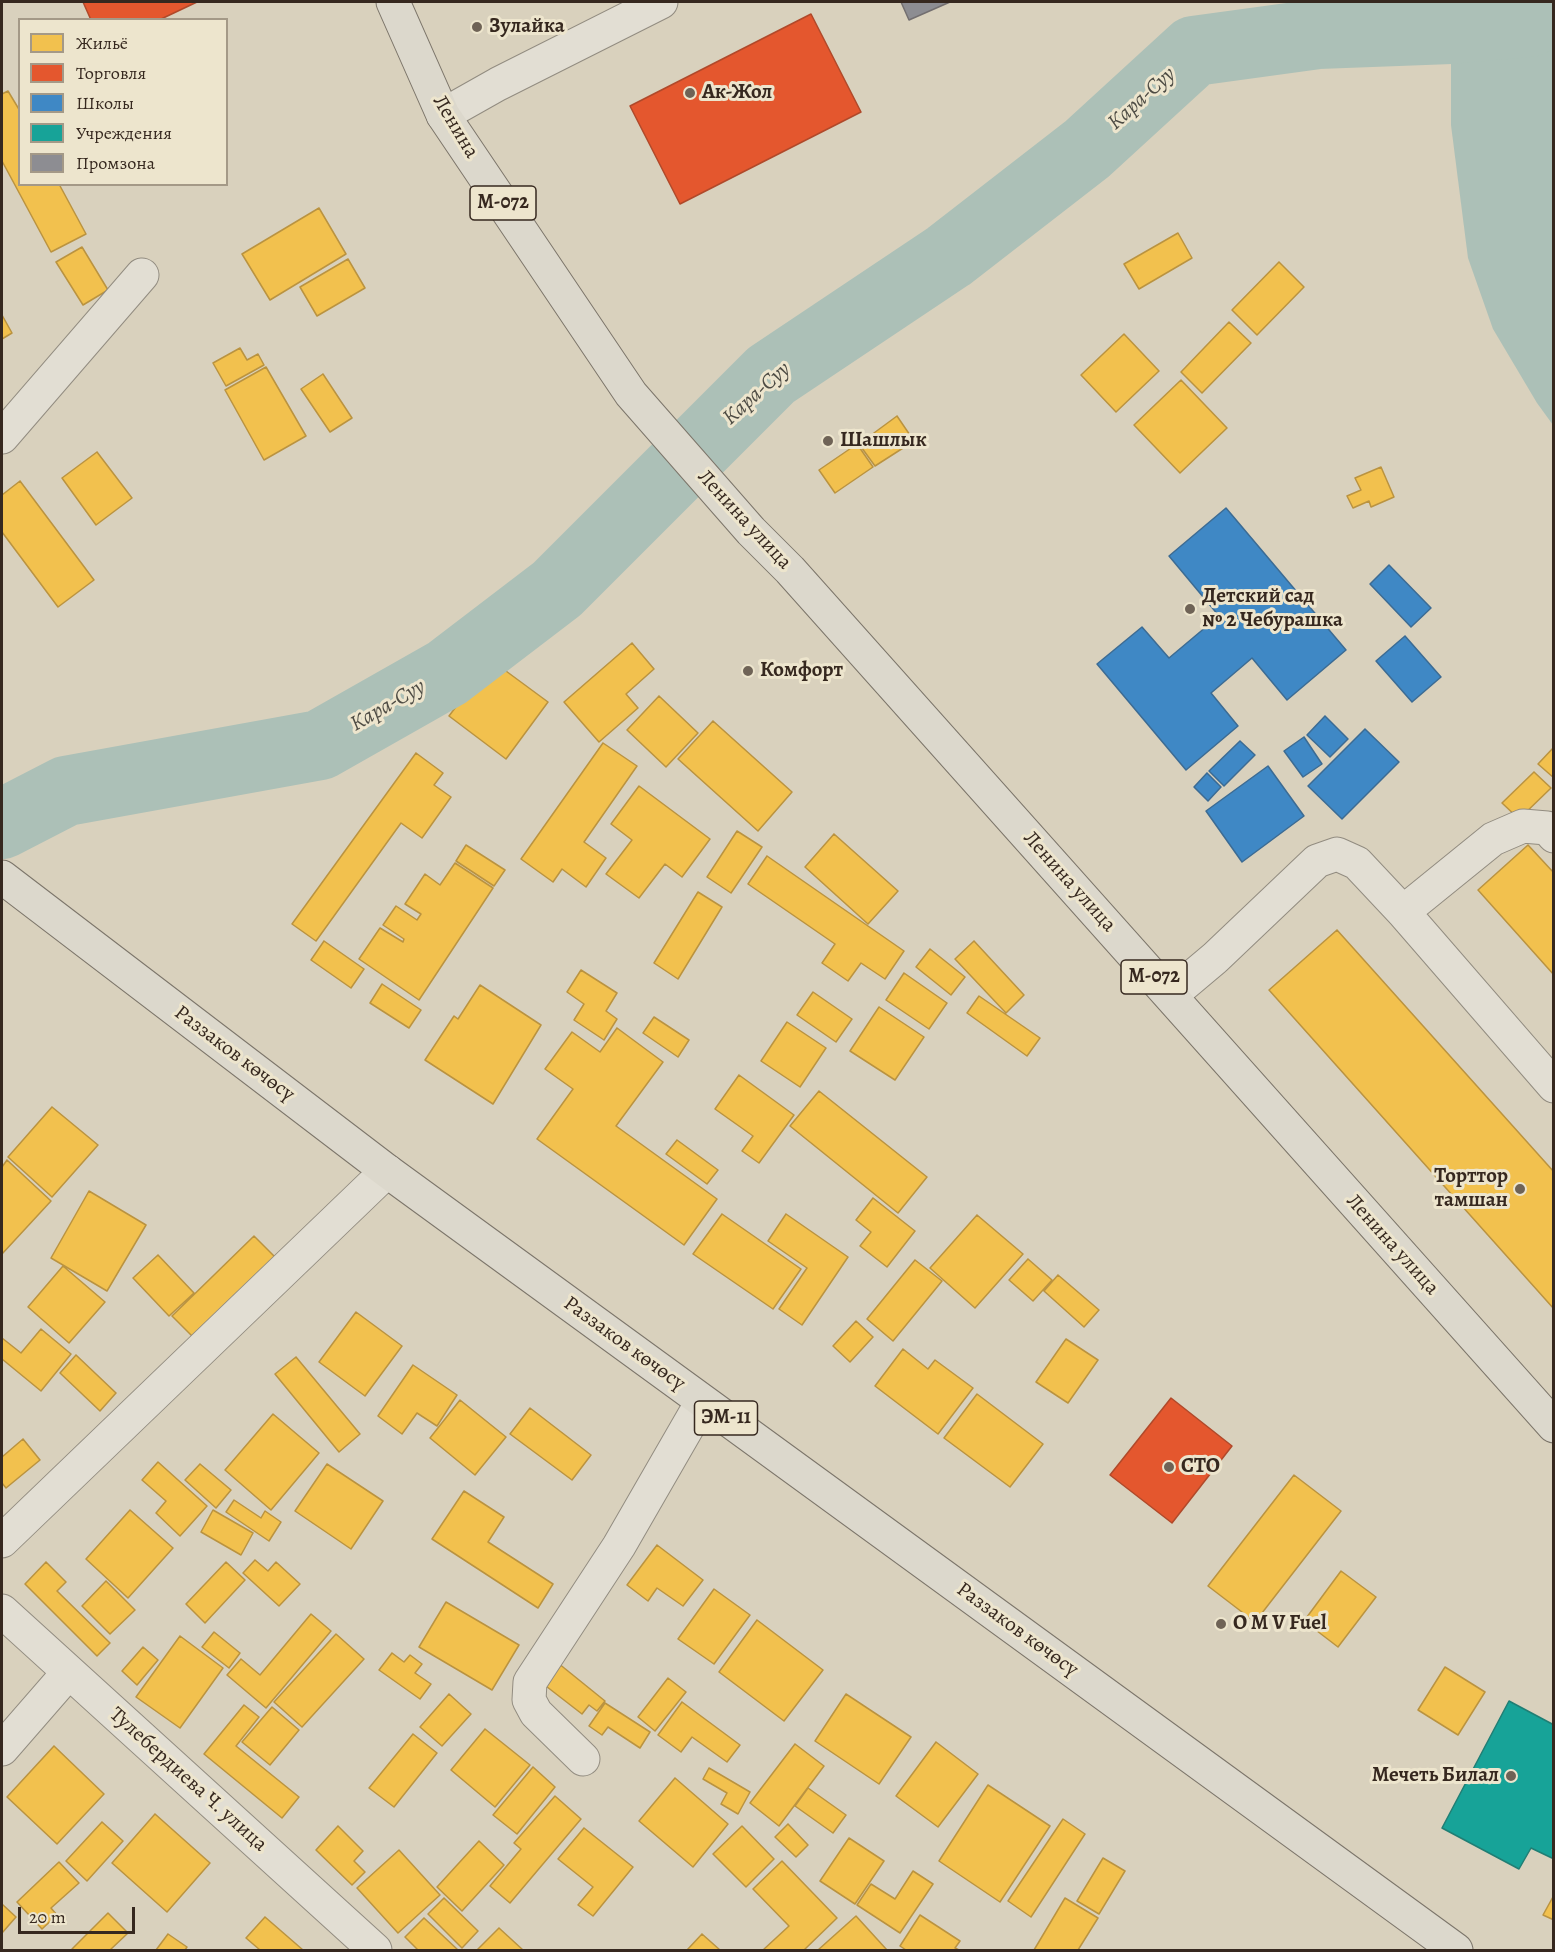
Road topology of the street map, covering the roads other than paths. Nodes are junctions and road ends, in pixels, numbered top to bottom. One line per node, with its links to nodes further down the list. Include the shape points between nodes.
1 (393, 2): 3 (main road, Ленина / М-072)
2 (662, 2): 3 (street)
3 (443, 115): 5 (main road, Ленина / М-072)
4 (142, 275): 6 (street)
5 (631, 394): 10 (main road, Ленина улица / М-072)
6 (2, 437)
7 (1554, 836): 9 (street, via 1546,828 1523,826 1492,839)
8 (2, 878): 12 (main road, Раззаков көчөсү / ЭМ-11)
9 (1402, 912): 10 (street, via 1357,863 1337,854 1317,861); 11 (street)
10 (1171, 996): 14 (main road, Ленина улица / М-072)
11 (1554, 1086)
12 (387, 1171): 13 (main road, Раззаков көчөсү / ЭМ-11); 15 (street)
13 (702, 1402): 19 (street, via 619,1546 530,1682 529,1700 536,1713); 21 (main road, Раззаков көчөсү / ЭМ-11)
14 (1549, 1411)
15 (2, 1541)
16 (2, 1611): 17 (street, Тулебердиева Ч. улица)
17 (69, 1672): 18 (street); 20 (street, Тулебердиева Ч. улица)
18 (2, 1749)
19 (583, 1759)
20 (375, 1950)
21 (1456, 1950)

